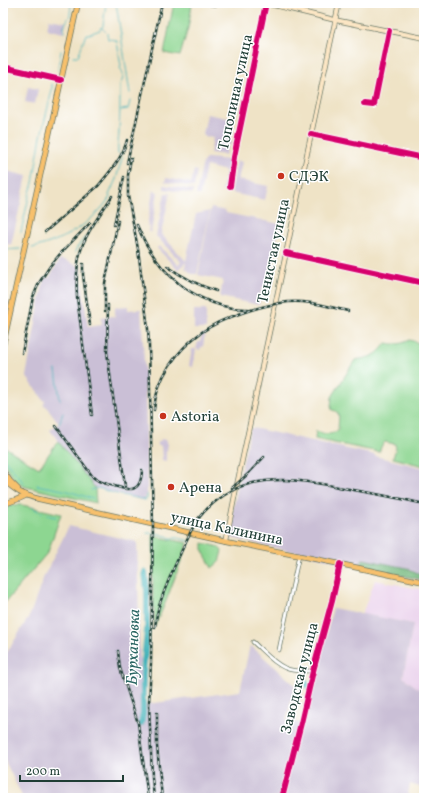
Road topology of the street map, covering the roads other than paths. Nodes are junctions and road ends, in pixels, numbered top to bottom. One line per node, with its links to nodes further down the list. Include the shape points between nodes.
1 (78, 3): 10 (main road)
2 (207, 3): 3 (main road)
3 (217, 3)
4 (266, 3): 6 (main road); 14 (street, Тополиная улица)
5 (339, 3): 6 (main road, Тенистая улица)
6 (335, 20): 7 (main road); 12 (main road, Тенистая улица)
7 (389, 31): 8 (main road); 11 (street, via 374,105)
8 (424, 38)
9 (3, 67): 10 (main road)
10 (61, 80): 17 (main road)
11 (365, 104)
12 (311, 134): 13 (street); 15 (main road, Тенистая улица)
13 (424, 158)
14 (230, 186)
15 (286, 253): 16 (main road); 23 (main road, Тенистая улица)
16 (424, 283)
17 (3, 345)
18 (3, 471): 20 (main road)
19 (3, 479): 20 (main road)
20 (25, 496): 21 (main road); 22 (main road); 23 (main road, улица Калинина)
21 (3, 501)
22 (3, 505)
23 (226, 541): 24 (main road, улица Калинина)
24 (299, 555): 25 (main road, улица Калинина); 28 (street)
25 (340, 564): 26 (main road, улица Калинина); 29 (main road, Заводская улица)
26 (424, 582)
27 (253, 642): 29 (street, via 286,669)
28 (278, 650)
29 (313, 671): 30 (main road, Заводская улица)
30 (282, 798)

